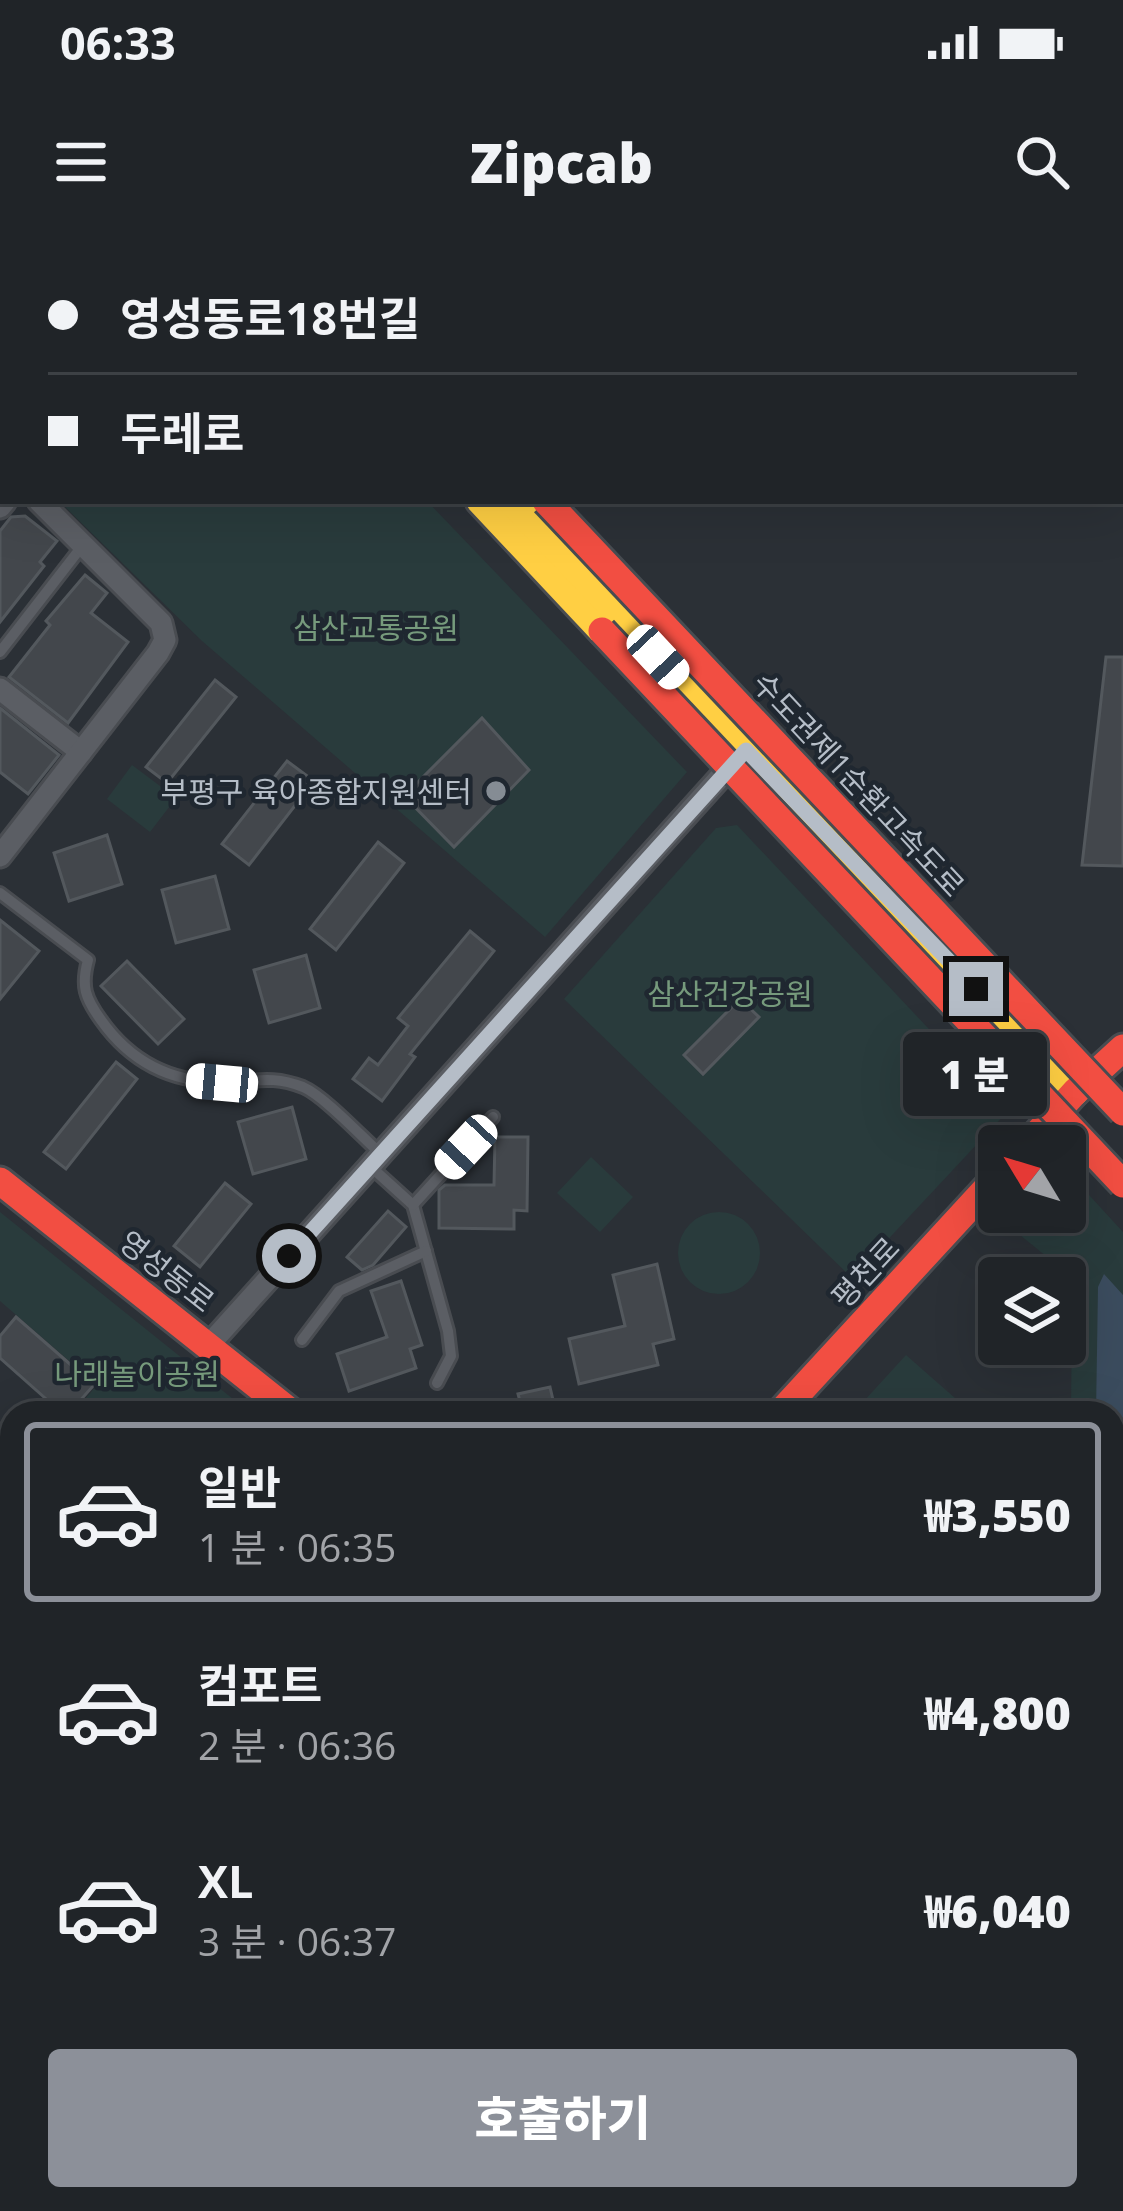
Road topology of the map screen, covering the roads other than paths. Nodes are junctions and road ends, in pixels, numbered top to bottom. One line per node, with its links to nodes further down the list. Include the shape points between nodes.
1 (42, 504): 5 (street)
2 (484, 504): 19 (main road, bridge)
3 (514, 504): 8 (main road)
4 (549, 504): 14 (main road, 수도권제1순환고속도로, bridge)
5 (83, 545): 6 (lane); 9 (street, via 161,623 165,640)
6 (0, 652)
7 (0, 689): 9 (street)
8 (746, 750): 13 (main road); 17 (street)
9 (81, 752): 10 (street)
10 (0, 856)
11 (0, 892): 17 (lane, via 88,960 82,982 94,1010 148,1066 177,1078 271,1078 308,1089)
12 (1123, 1048): 13 (main road)
13 (1075, 1092): 16 (main road)
14 (1123, 1112)
15 (493, 1117): 21 (lane)
16 (1044, 1125)
17 (375, 1160): 21 (lane); 24 (street)
18 (0, 1181): 24 (main road, 영성동로)
19 (1123, 1184)
20 (978, 1198): 27 (main road, 평천로)
21 (413, 1205): 22 (lane)
22 (426, 1251): 23 (lane, via 339,1291); 25 (lane, via 452,1356)
23 (302, 1340)
24 (208, 1346): 26 (main road, 영성동로)
25 (437, 1383)
26 (277, 1401)
27 (791, 1401)

